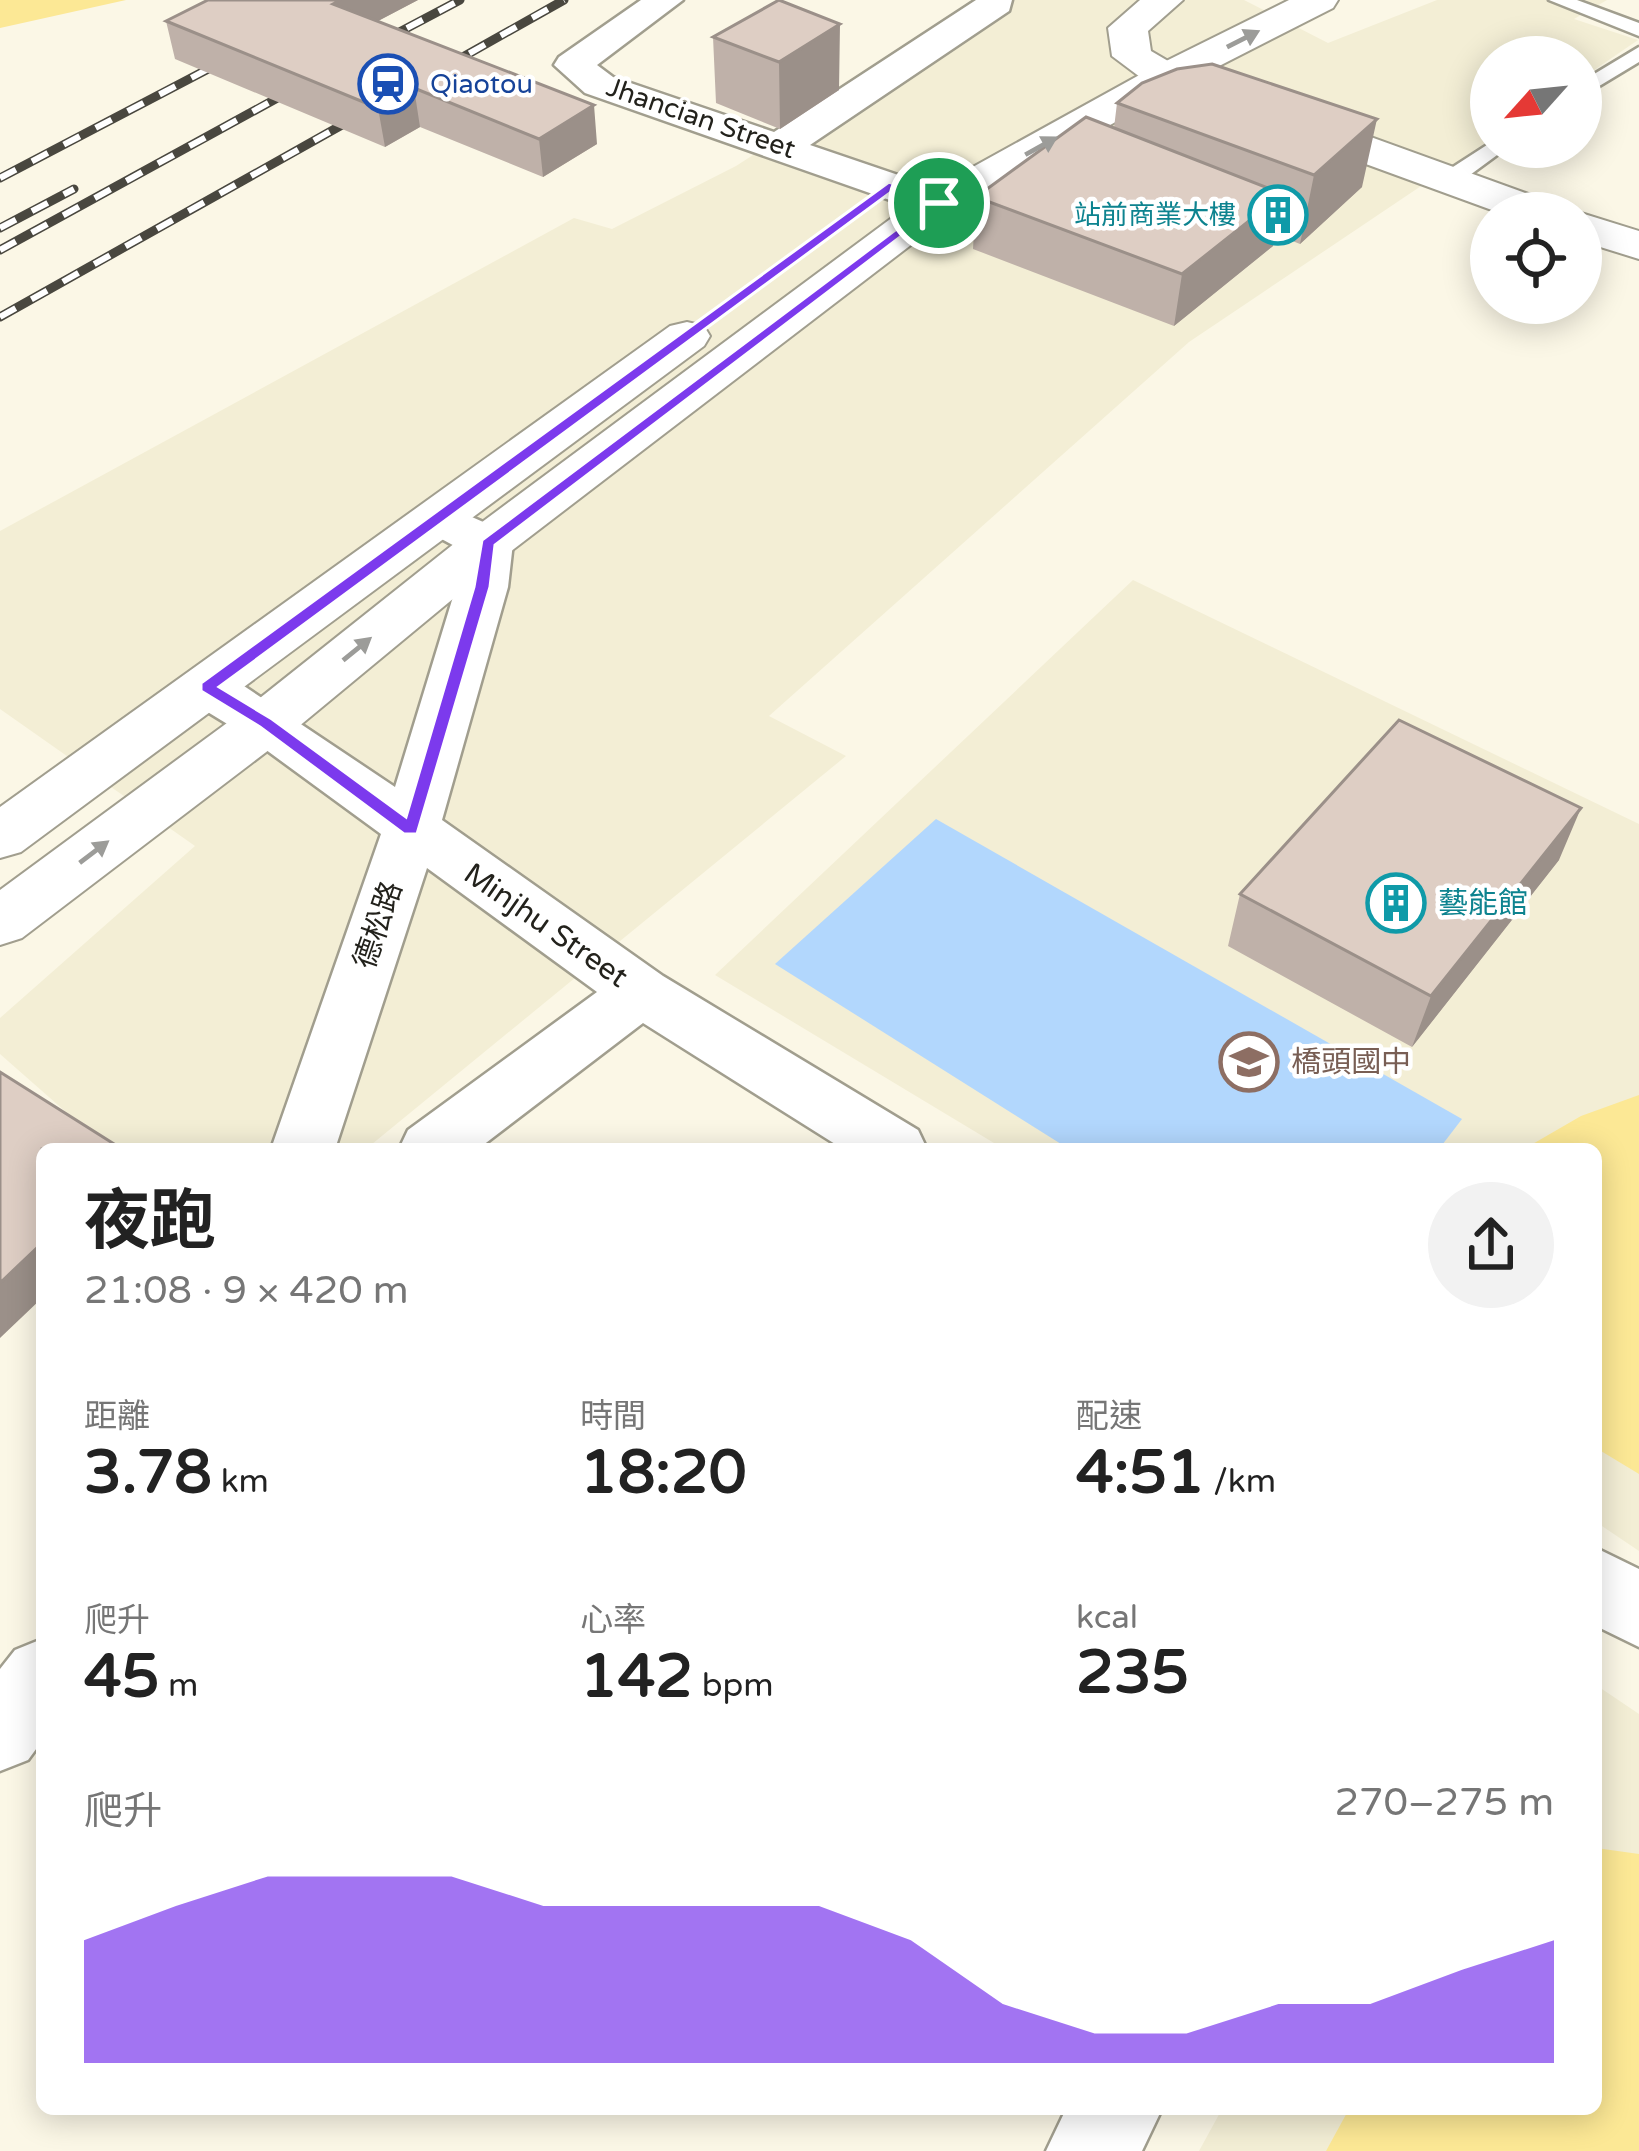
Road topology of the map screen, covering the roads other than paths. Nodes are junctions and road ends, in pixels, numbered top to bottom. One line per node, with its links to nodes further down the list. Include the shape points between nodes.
1 (665, 0): 13 (street, Jhancian Street, via 573,64 599,85)
2 (1164, 0): 11 (main road, via 1128,28)
3 (1250, 0): 11 (main road)
4 (1319, 0): 11 (main road, one-way to 4)
5 (1559, 0): 8 (lane)
6 (997, 3): 13 (street)
7 (1639, 3): 8 (lane)
8 (1609, 20): 9 (lane)
9 (1639, 30)
10 (1639, 53): 12 (lane)
11 (1149, 67): 15 (main road); 16 (main road); 18 (main road, one-way to 11)
12 (1602, 77)
13 (782, 145): 16 (street, Jhancian Street)
14 (1470, 165): 15 (lane)
15 (1447, 181): 17 (main road)
16 (893, 185): 18 (street, Jhancian Street); 21 (main road)
17 (1479, 192)
18 (939, 203): 23 (main road)
19 (1602, 233): 20 (main road)
20 (1639, 246)
21 (762, 281)
22 (723, 309): 23 (main road)
23 (464, 531): 24 (main road); 25 (main road, one-way to 23); 26 (street, 德松路, via 482,587)
24 (207, 687): 25 (street, Minjhu Street); 27 (main road)
25 (266, 723): 26 (street, Minjhu Street); 28 (main road, one-way to 25)
26 (411, 829): 29 (street, Minjhu Street); 30 (street, 德松路)
27 (0, 837)
28 (0, 922)
29 (641, 992): 31 (street); 32 (street, Minjhu Street)
30 (305, 1143)
31 (439, 1143)
32 (885, 1143)
33 (1602, 1588): 34 (street)
34 (1639, 1611)
35 (36, 1685): 36 (street)
36 (0, 1732)
37 (1114, 2115): 38 (street)
38 (1091, 2151)

